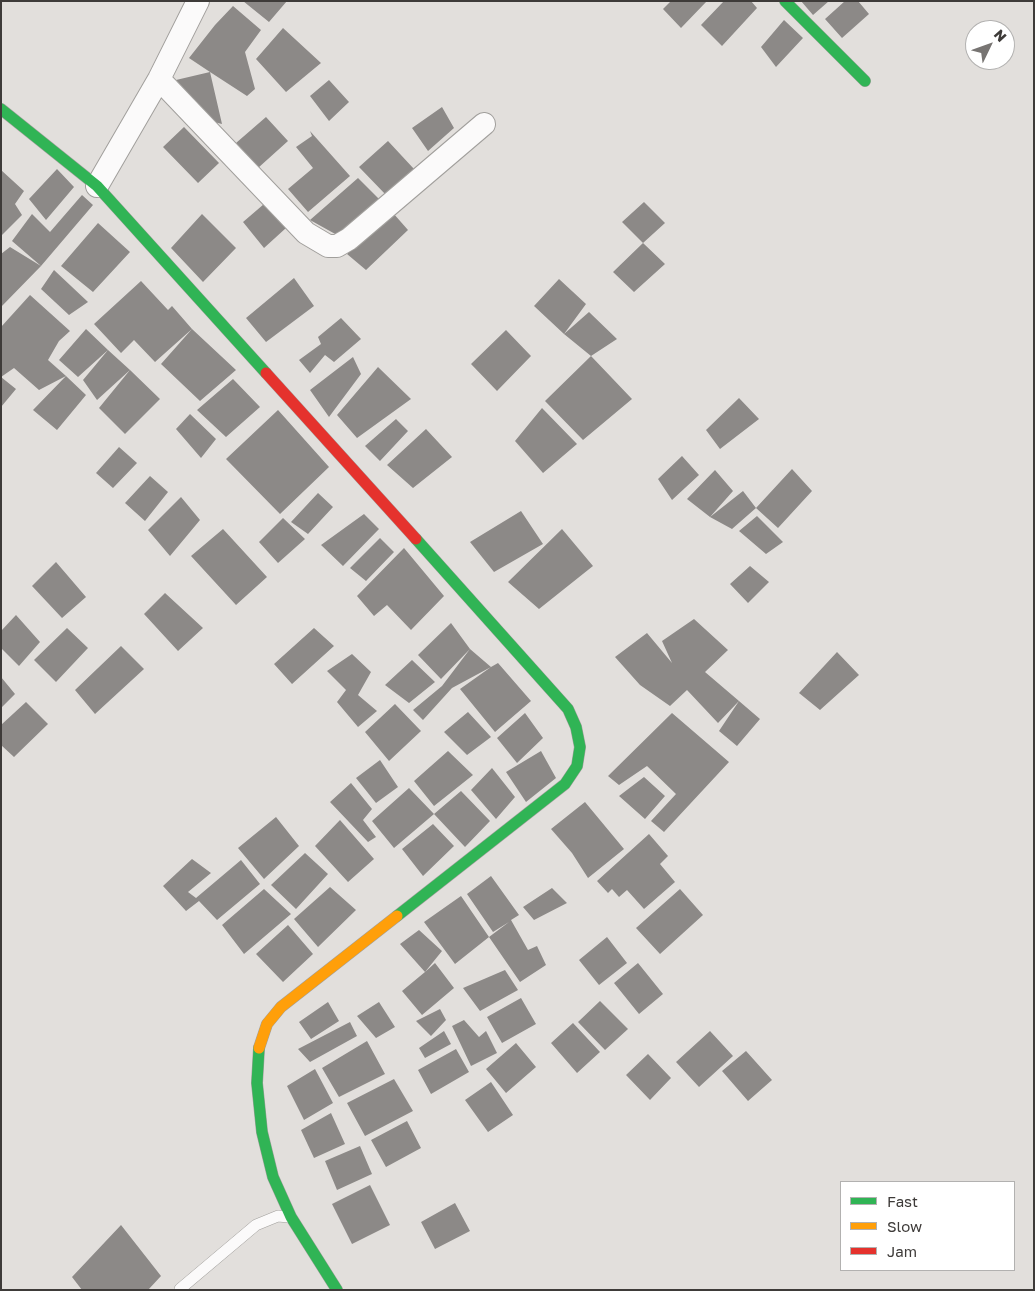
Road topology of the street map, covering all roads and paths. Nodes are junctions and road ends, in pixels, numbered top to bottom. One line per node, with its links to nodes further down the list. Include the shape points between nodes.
1 (198, 1): 3 (street)
2 (785, 1): 4 (street)
3 (159, 79): 6 (street, via 306,233 328,246 337,246 349,238); 7 (street)
4 (864, 82)
5 (1, 109): 7 (street)
6 (484, 124)
7 (98, 186): 8 (street, via 542,678 568,709 580,747 577,766 565,784 281,1006 267,1024 258,1053 257,1083 262,1132 273,1177)
8 (291, 1217): 9 (lane, via 278,1216 256,1224); 10 (street)
9 (180, 1289)
10 (337, 1290)

